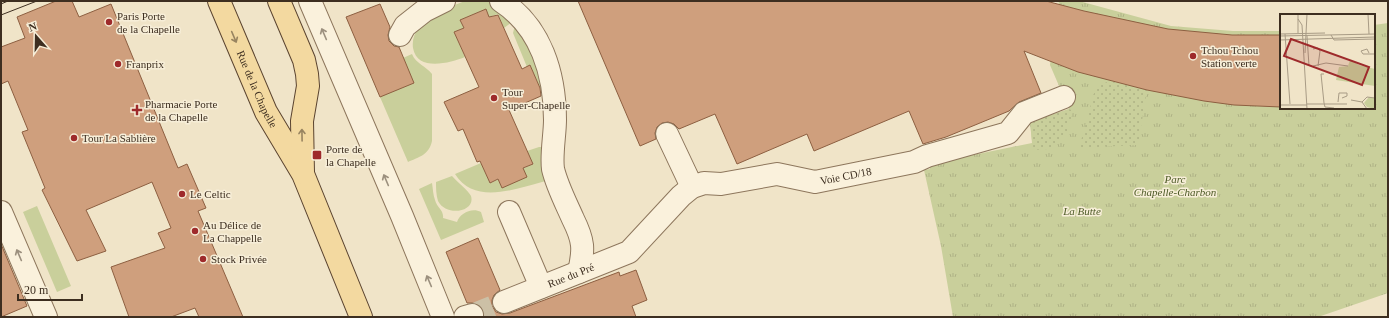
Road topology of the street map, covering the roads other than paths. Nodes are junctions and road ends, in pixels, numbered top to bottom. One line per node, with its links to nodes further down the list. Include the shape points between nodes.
1 (219, 1): 9 (main road, Rue de la Chapelle, one-way to 9, via 266,112)
2 (279, 1): 9 (main road, Rue de la Chapelle, one-way to 2, via 302,120 308,86 307,74 304,60)
3 (310, 1): 18 (street, one-way to 3)
4 (444, 1): 6 (street, via 424,11 405,26)
5 (501, 1): 13 (street, via 527,24 541,47 550,72 555,120 553,167 582,244)
6 (400, 35)
7 (1064, 97): 10 (street, Voie CD/18, via 1024,113 1008,133 914,162 815,182 777,174)
8 (667, 134): 10 (street)
9 (303, 174): 17 (main road, Rue de la Chapelle)
10 (692, 187): 13 (street, Rue du Pré, via 629,252)
11 (1, 212): 16 (street, one-way to 11)
12 (509, 212): 14 (street)
13 (579, 272): 14 (street, Rue du Pré)
14 (541, 287): 15 (street, Rue du Pré)
15 (504, 302)
16 (45, 317)
17 (361, 317)
18 (443, 317)

